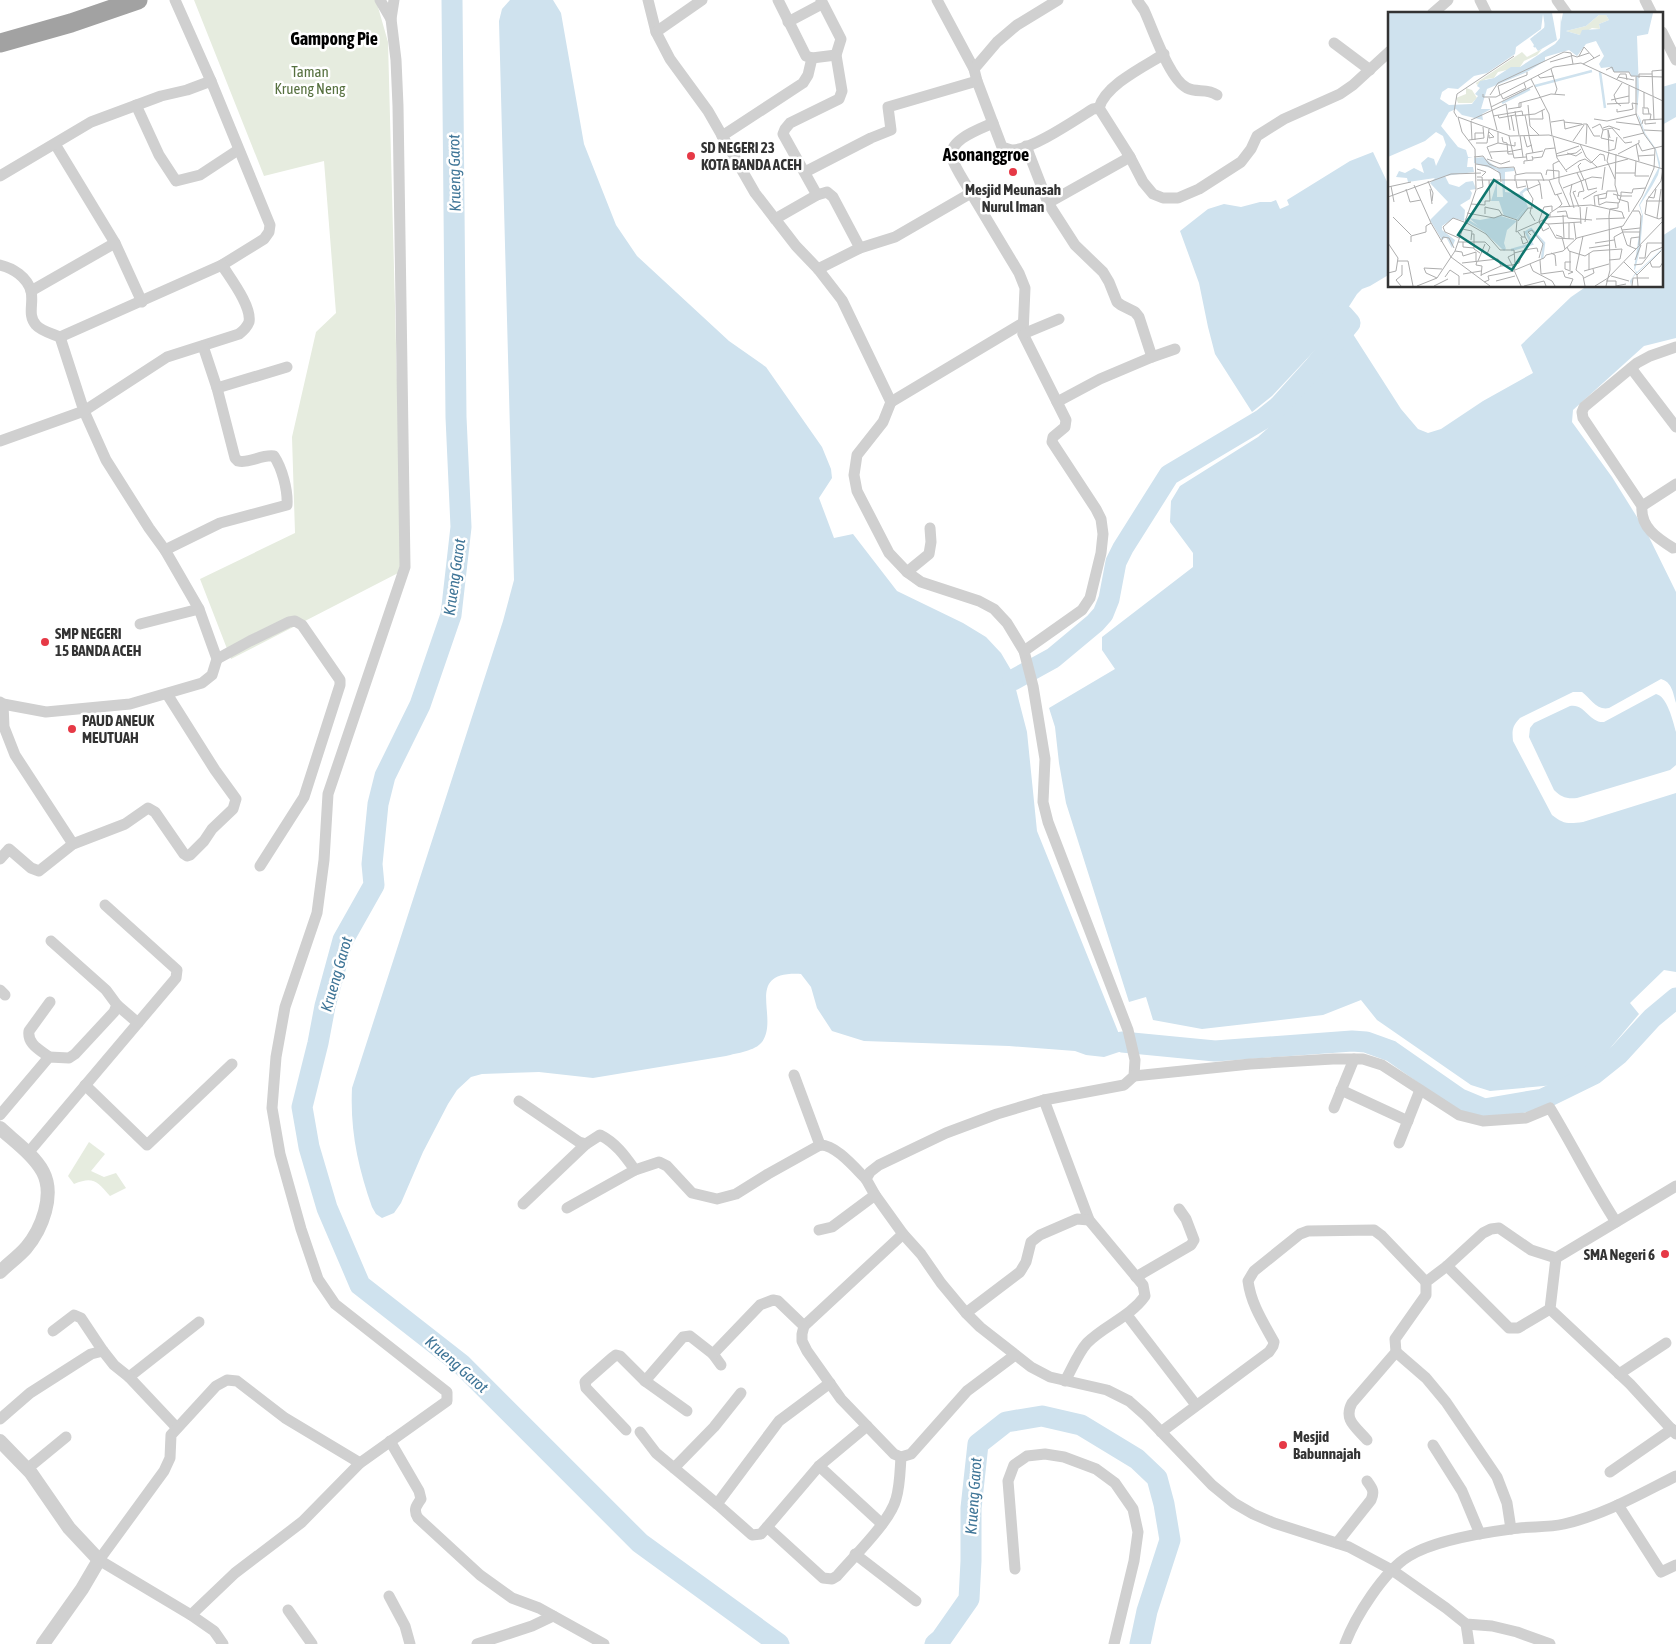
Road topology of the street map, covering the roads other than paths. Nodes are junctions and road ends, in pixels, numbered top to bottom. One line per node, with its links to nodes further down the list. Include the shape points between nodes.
1 (138, 0): 16 (highway)
2 (175, 0): 34 (street)
3 (380, 0): 21 (street)
4 (394, 0): 21 (street)
5 (648, 0): 23 (street)
6 (702, 0): 23 (street)
7 (778, 0): 22 (street)
8 (937, 0): 33 (street)
9 (1058, 0): 33 (street, via 997,42)
10 (1137, 0): 28 (street)
11 (1448, 0): 17 (street)
12 (1480, 0): 18 (street)
13 (1558, 0): 19 (street)
14 (1645, 0): 20 (street)
15 (821, 2): 22 (street); 29 (street, via 841,40)
16 (97, 7): 25 (highway)
17 (1434, 12)
18 (1486, 12)
19 (1566, 12)
20 (1651, 12)
21 (391, 19): 157 (street, via 398,106 405,567 328,794 317,913 285,1007 276,1057 272,1108 280,1154 318,1280 335,1304 447,1392 447,1401)
22 (788, 22): 30 (street, via 802,50)
23 (656, 32): 39 (street, via 670,60 708,111)
24 (1664, 40): 31 (street)
25 (0, 42)
26 (1334, 43): 32 (street)
27 (1388, 53): 32 (street)
28 (1164, 54): 35 (street, via 1176,80 1188,89 1206,90); 37 (street, via 1112,88)
29 (836, 55): 30 (street); 44 (street, via 842,91 839,99 784,129 783,134)
30 (812, 58): 39 (street, via 803,83)
31 (1676, 60)
32 (1370, 70): 43 (street, via 1340,94 1284,119 1257,136 1241,162 1199,189 1178,198 1153,194)
33 (976, 75): 38 (street); 44 (street, via 888,106 891,130)
34 (211, 81): 36 (street); 42 (street)
35 (1217, 95)
36 (136, 105): 40 (street, via 91,122); 42 (street, via 176,181 200,175)
37 (1099, 108): 41 (street); 43 (street)
38 (993, 122): 41 (street, via 1002,147 1012,150); 46 (street, via 953,147 952,157)
39 (722, 136): 49 (street, via 754,193)
40 (55, 144): 45 (street); 50 (street)
41 (1026, 146): 48 (street)
42 (238, 150): 52 (street, via 270,225 264,239)
43 (1130, 157): 48 (street)
44 (805, 172): 47 (street)
45 (0, 176)
46 (971, 193): 51 (street, via 895,237); 58 (street, via 1025,288)
47 (817, 195): 49 (street); 51 (street, via 827,192 833,197)
48 (1048, 203): 63 (street, via 1075,245 1103,272 1117,302 1139,317)
49 (775, 219): 54 (street)
50 (115, 242): 55 (street); 56 (street)
51 (860, 248): 54 (street)
52 (222, 264): 56 (street); 60 (street, via 245,302 249,322 239,334)
53 (0, 265): 55 (street, via 18,273)
54 (818, 269): 67 (street, via 842,300)
55 (31, 291): 59 (street, via 30,313 35,324)
56 (142, 302): 59 (street)
57 (1059, 319): 58 (street)
58 (1023, 328): 67 (street); 68 (street)
59 (60, 337): 69 (street)
60 (203, 346): 66 (street); 69 (street, via 167,357)
61 (1676, 347): 65 (street, via 1650,356)
62 (1175, 349): 63 (street)
63 (1152, 357): 68 (street)
64 (287, 367): 66 (street)
65 (1631, 368): 70 (street); 73 (street, via 1582,412)
66 (218, 388): 76 (street, via 235,458 243,462 274,456 287,492 287,504 220,523)
67 (891, 402): 77 (street, via 883,422 857,455 854,475 857,491 889,553)
68 (1057, 402): 80 (street, via 1066,427 1053,437 1052,442 1101,519 1101,553 1090,598 1082,610)
69 (84, 411): 71 (street); 76 (street, via 106,460)
70 (1676, 427)
71 (0, 441)
72 (1676, 484): 73 (street)
73 (1642, 506): 75 (street, via 1645,524 1655,537)
74 (930, 528): 77 (street, via 929,554)
75 (1673, 548)
76 (165, 550): 78 (street)
77 (907, 572): 80 (street, via 921,582 979,600 994,609 1007,623)
78 (200, 609): 79 (street); 81 (street)
79 (140, 624)
80 (1025, 655): 97 (street, via 1045,759 1043,802 1048,822 1128,1030 1135,1060)
81 (217, 659): 82 (street, via 212,674 202,683); 87 (street, via 250,640 295,621 302,625 340,680 304,797)
82 (166, 694): 83 (street, via 130,704 46,712); 84 (street, via 236,799 233,809 187,856 155,812 148,808 125,824)
83 (1, 703): 84 (street, via 4,727 15,755)
84 (73, 844): 85 (street, via 39,871)
85 (4, 848): 86 (street)
86 (0, 859)
87 (260, 866)
88 (105, 905): 92 (street, via 177,970 176,978)
89 (51, 941): 91 (street, via 106,990)
90 (50, 1002): 93 (street, via 28,1037)
91 (116, 1005): 92 (street); 93 (street, via 114,1012 75,1054 69,1058)
92 (138, 1023): 98 (street)
93 (49, 1057): 104 (street)
94 (1354, 1059): 97 (street, via 1250,1064); 99 (street); 100 (street, via 1382,1066)
95 (232, 1064): 98 (street, via 147,1145)
96 (794, 1075): 109 (street)
97 (1134, 1076): 101 (street, via 1124,1085)
98 (85, 1085): 110 (street)
99 (1341, 1090): 103 (street); 105 (street)
100 (1420, 1090): 105 (street); 119 (street, via 1459,1115 1483,1121 1526,1118 1550,1108)
101 (1044, 1100): 112 (street, via 946,1133 879,1165); 118 (street)
102 (519, 1101): 108 (street, via 573,1139)
103 (1334, 1108)
104 (0, 1115)
105 (1408, 1121): 107 (street)
106 (0, 1128): 110 (street)
107 (1399, 1143)
108 (586, 1144): 111 (street, via 600,1135 608,1139); 115 (street)
109 (820, 1145): 111 (street, via 736,1194 717,1200 692,1193 660,1162); 112 (street, via 834,1149)
110 (28, 1153): 124 (street, via 43,1172 49,1189 46,1206 35,1235 26,1248)
111 (635, 1170): 116 (street)
112 (866, 1178): 114 (street)
113 (1676, 1186): 119 (street)
114 (875, 1195): 120 (street, via 832,1227); 121 (street)
115 (523, 1204)
116 (567, 1208)
117 (1179, 1208): 125 (street, via 1194,1240 1191,1245)
118 (1089, 1220): 125 (street); 128 (street, via 1077,1219 1040,1234 1031,1242 1020,1272)
119 (1616, 1222): 122 (street)
120 (819, 1230)
121 (903, 1234): 128 (street); 131 (street)
122 (1556, 1258): 123 (street, via 1531,1250 1499,1228 1491,1228); 127 (street)
123 (1447, 1266): 126 (street); 127 (street, via 1509,1328 1518,1328)
124 (0, 1272)
125 (1136, 1277): 129 (street, via 1143,1285 1145,1296)
126 (1426, 1282): 135 (street, via 1426,1295 1395,1339); 145 (street, via 1374,1230 1308,1231 1300,1234 1254,1271 1248,1281 1255,1308 1274,1342 1270,1352)
127 (1550, 1309): 139 (street)
128 (966, 1313): 137 (street)
129 (1127, 1314): 142 (street, via 1089,1342); 145 (street)
130 (199, 1322): 140 (street)
131 (804, 1326): 136 (street, via 773,1300 760,1304); 143 (street, via 802,1341)
132 (53, 1331): 134 (street, via 74,1315 81,1318)
133 (1666, 1343): 139 (street)
134 (102, 1351): 140 (street); 147 (street, via 91,1354 30,1394)
135 (1396, 1352): 155 (street, via 1348,1411 1348,1418); 171 (street, via 1426,1378 1446,1402 1497,1477 1507,1503)
136 (713, 1354): 138 (street); 141 (street, via 686,1335)
137 (1015, 1355): 142 (street, via 1050,1377); 159 (street, via 967,1391 911,1454)
138 (721, 1365)
139 (1619, 1374): 151 (street)
140 (129, 1377): 149 (street)
141 (645, 1381): 146 (street); 150 (street, via 616,1355 585,1382 586,1388)
142 (1065, 1381): 153 (street, via 1107,1390 1129,1402)
143 (830, 1383): 148 (street); 167 (street, via 779,1421)
144 (740, 1393): 162 (street, via 714,1427)
145 (1196, 1405): 153 (street)
146 (687, 1411)
147 (0, 1419)
148 (867, 1426): 159 (street); 161 (street)
149 (177, 1428): 160 (street, via 216,1386 228,1380 237,1381 285,1418); 175 (street, via 171,1435 170,1458 164,1471)
150 (626, 1430)
151 (1674, 1431): 164 (street)
152 (640, 1432): 162 (street)
153 (1161, 1432): 173 (street, via 1212,1485 1253,1514)
154 (66, 1437): 163 (street)
155 (1367, 1440)
156 (0, 1441): 163 (street)
157 (390, 1441): 160 (street); 183 (street, via 420,1491 421,1499 415,1508 418,1518 480,1575 512,1598)
158 (1433, 1445): 172 (street, via 1462,1491)
159 (901, 1457): 169 (street, via 896,1502)
160 (360, 1463): 182 (street, via 302,1522 236,1573)
161 (819, 1466): 169 (street); 170 (street)
162 (674, 1468): 167 (street)
163 (27, 1469): 175 (street, via 69,1528)
164 (1610, 1472)
165 (1676, 1476): 168 (street)
166 (1367, 1481): 173 (street, via 1374,1494)
167 (717, 1504): 170 (street, via 752,1535 761,1534)
168 (1618, 1505): 171 (street, via 1564,1524); 176 (street, via 1661,1572)
169 (882, 1524): 174 (street)
170 (768, 1527): 174 (street, via 823,1578 837,1576)
171 (1511, 1529): 172 (street)
172 (1480, 1534): 178 (street, via 1441,1542 1408,1556)
173 (1337, 1543): 178 (street)
174 (855, 1554): 180 (street)
175 (99, 1560): 182 (street); 185 (street)
176 (1676, 1565)
177 (1015, 1569): 191 (street, via 1008,1481 1014,1465 1027,1456 1064,1457 1096,1469 1115,1483 1133,1509 1138,1532)
178 (1392, 1570): 184 (street); 192 (street, via 1358,1614)
179 (389, 1596): 188 (street, via 405,1626)
180 (916, 1601)
181 (288, 1610): 187 (street)
182 (191, 1615): 186 (street, via 214,1630)
183 (553, 1616): 189 (street); 190 (street)
184 (1466, 1624): 193 (street); 194 (street, via 1492,1626)
185 (45, 1644)
186 (223, 1644)
187 (312, 1644)
188 (410, 1644)
189 (477, 1644)
190 (604, 1644)
191 (1114, 1644)
192 (1345, 1644)
193 (1469, 1644)
194 (1550, 1644)

